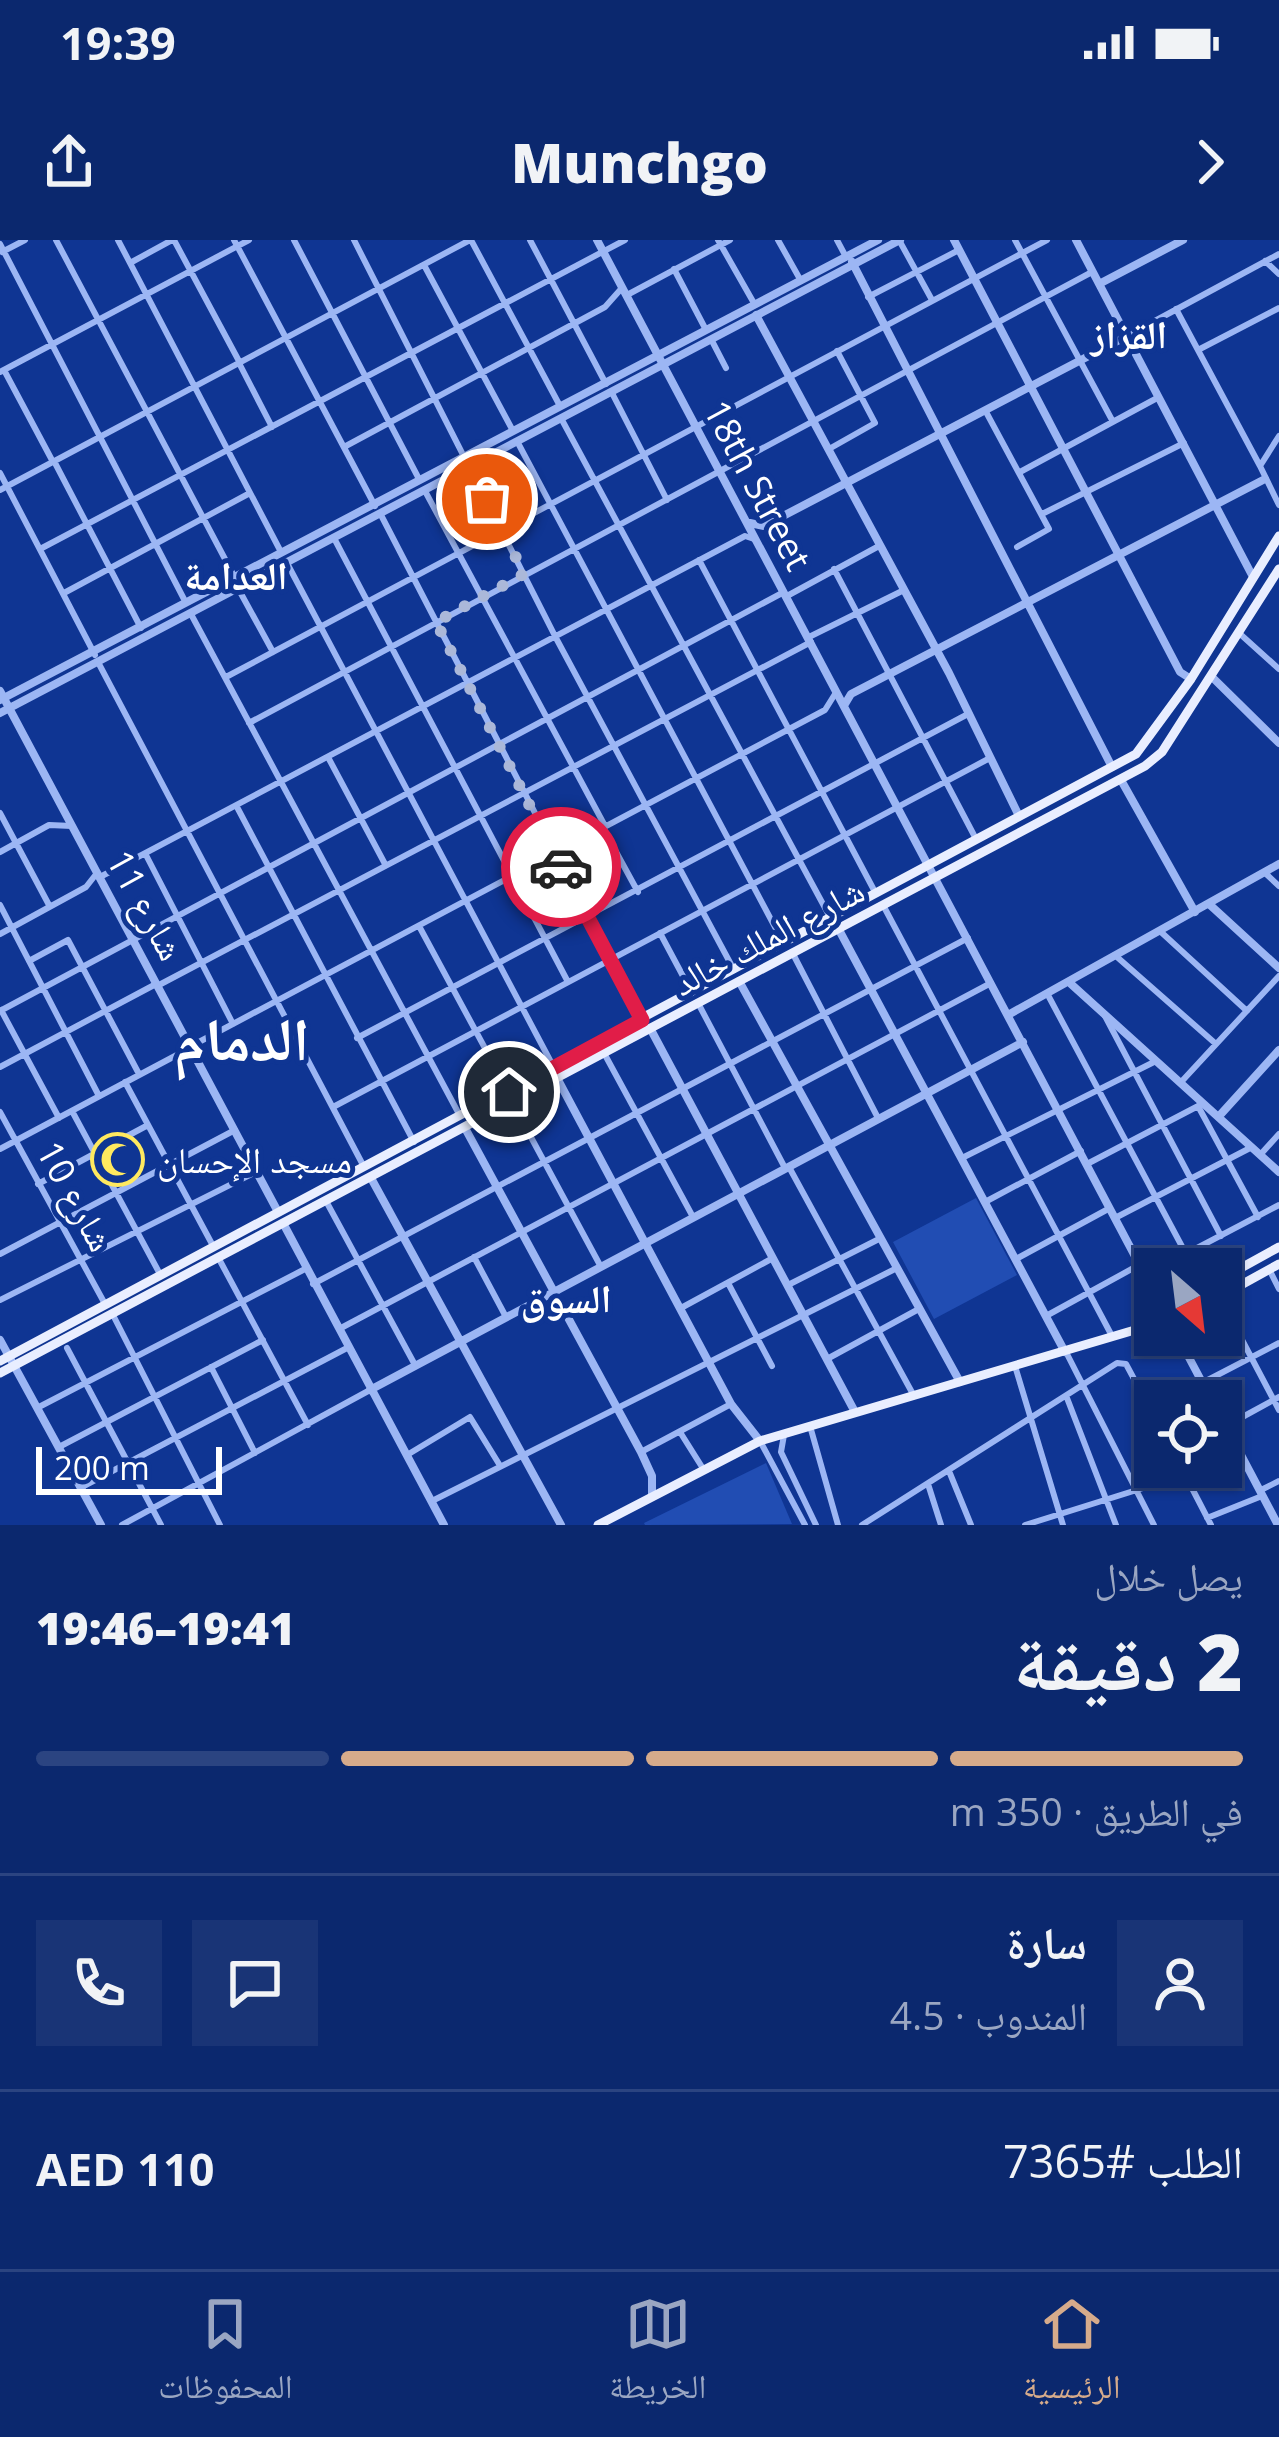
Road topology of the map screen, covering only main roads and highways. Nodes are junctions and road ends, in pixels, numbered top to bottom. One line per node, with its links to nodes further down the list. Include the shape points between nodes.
1 (1279, 536): 3 (main road, شارع الملك خالد, via 1148,741)
2 (1279, 569): 3 (main road, شارع الملك خالد, via 1162,752 936,878)
3 (880, 900): 4 (main road, شارع الملك خالد); 4 (main road, شارع الملك خالد, via 830,919)
4 (787, 948): 5 (main road, شارع الملك خالد)
5 (646, 1024): 6 (main road, شارع الملك خالد); 6 (main road, شارع الملك خالد)
6 (556, 1073): 7 (main road, شارع الملك خالد)
7 (463, 1122): 8 (main road, شارع الملك خالد); 8 (main road, شارع الملك خالد)
8 (368, 1173): 9 (main road, شارع الملك خالد); 10 (main road, شارع الملك خالد)
9 (277, 1210): 10 (main road); 15 (main road, شارع الملك خالد)
10 (283, 1223): 15 (main road, شارع الملك خالد)
11 (1279, 1246): 13 (main road)
12 (1274, 1267): 14 (main road)
13 (1242, 1268)
14 (1242, 1286)
15 (110, 1309): 17 (main road, شارع الملك خالد)
16 (1134, 1332): 19 (main road, via 760,1441)
17 (8, 1361): 18 (main road, شارع الملك خالد)
18 (0, 1373)
19 (609, 1522): 20 (main road)
20 (598, 1525)

